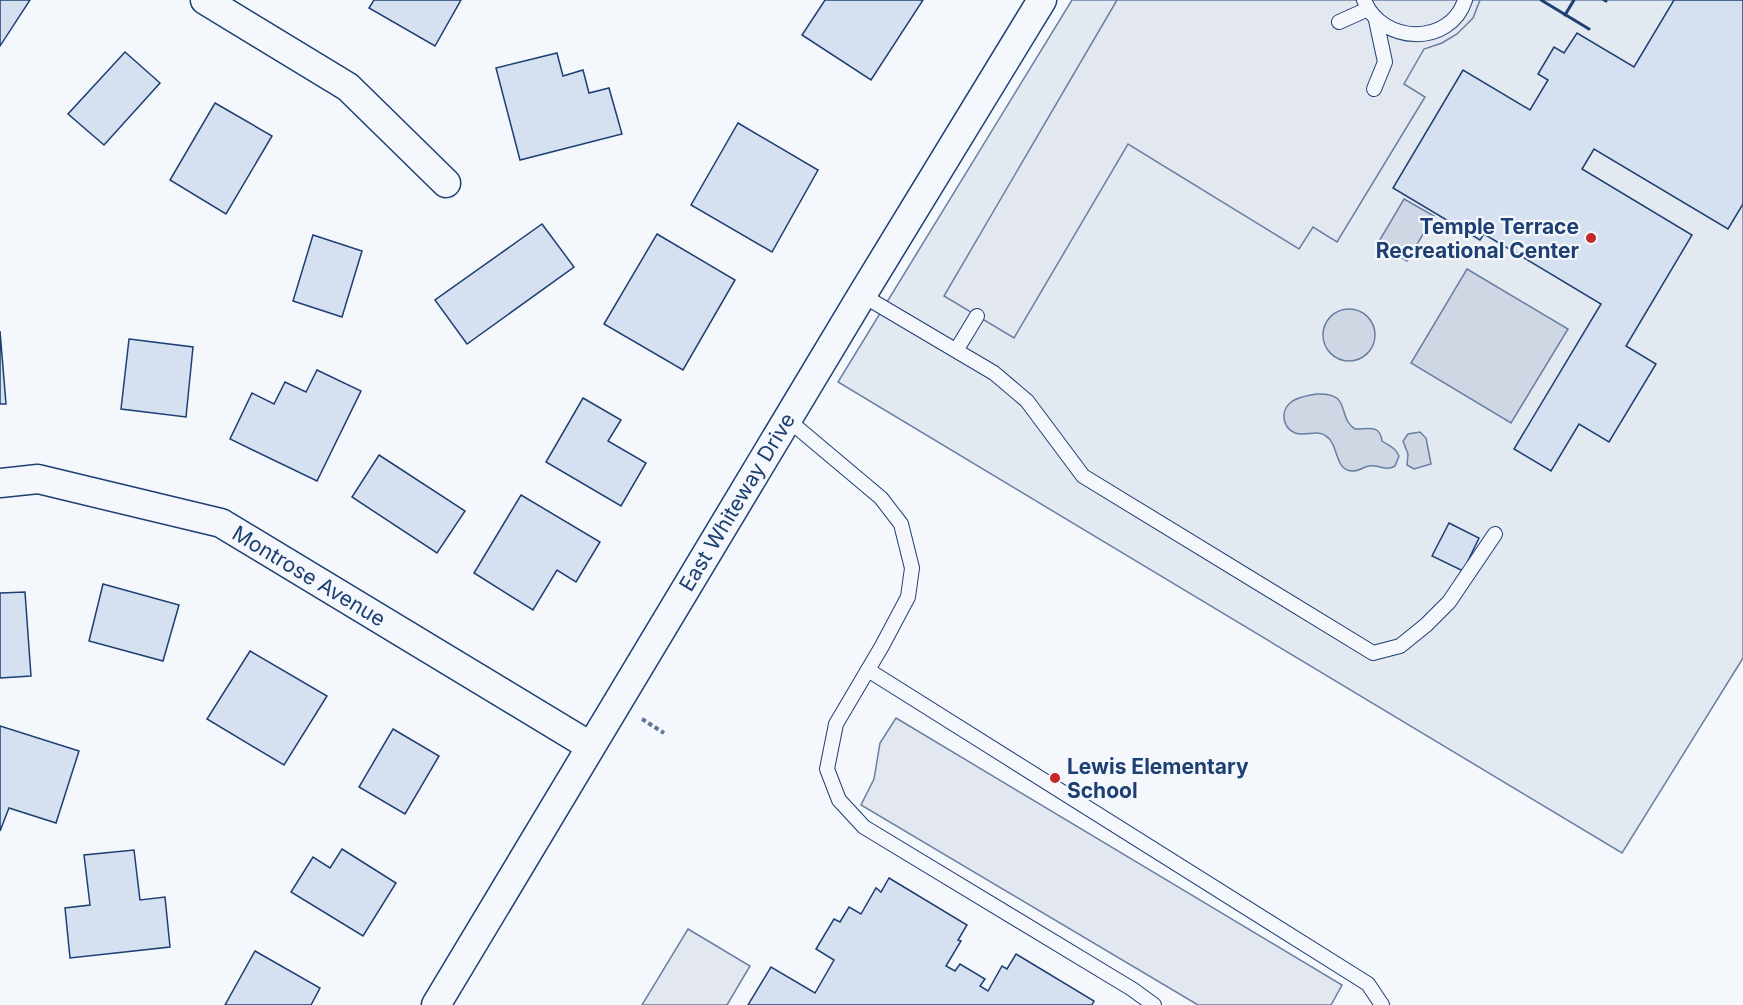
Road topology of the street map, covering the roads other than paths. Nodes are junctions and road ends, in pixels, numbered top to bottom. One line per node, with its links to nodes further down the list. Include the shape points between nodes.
1 (206, 0): 7 (street, via 348,87)
2 (1042, 0): 8 (street, East Whiteway Drive)
3 (1465, 0): 4 (lane, via 1453,20 1426,34 1406,35 1392,30)
4 (1369, 10): 5 (lane); 6 (lane, via 1385,62)
5 (1339, 22)
6 (1374, 89)
7 (446, 183)
8 (862, 295): 10 (lane); 11 (street, East Whiteway Drive)
9 (977, 316): 10 (lane)
10 (957, 350): 13 (lane, via 994,373 1027,401 1083,476 1373,653 1400,646 1426,625 1449,602)
11 (787, 419): 14 (lane, via 880,498 901,524 912,568 908,597); 15 (street, East Whiteway Drive)
12 (0, 483): 15 (street, Montrose Avenue, via 38,479 221,524)
13 (1495, 534)
14 (868, 670): 17 (lane, via 836,723 827,769 839,800 864,827); 18 (lane, via 1368,984)
15 (590, 746): 16 (street, East Whiteway Drive)
16 (436, 1005)
17 (1154, 1005)
18 (1382, 1005)

